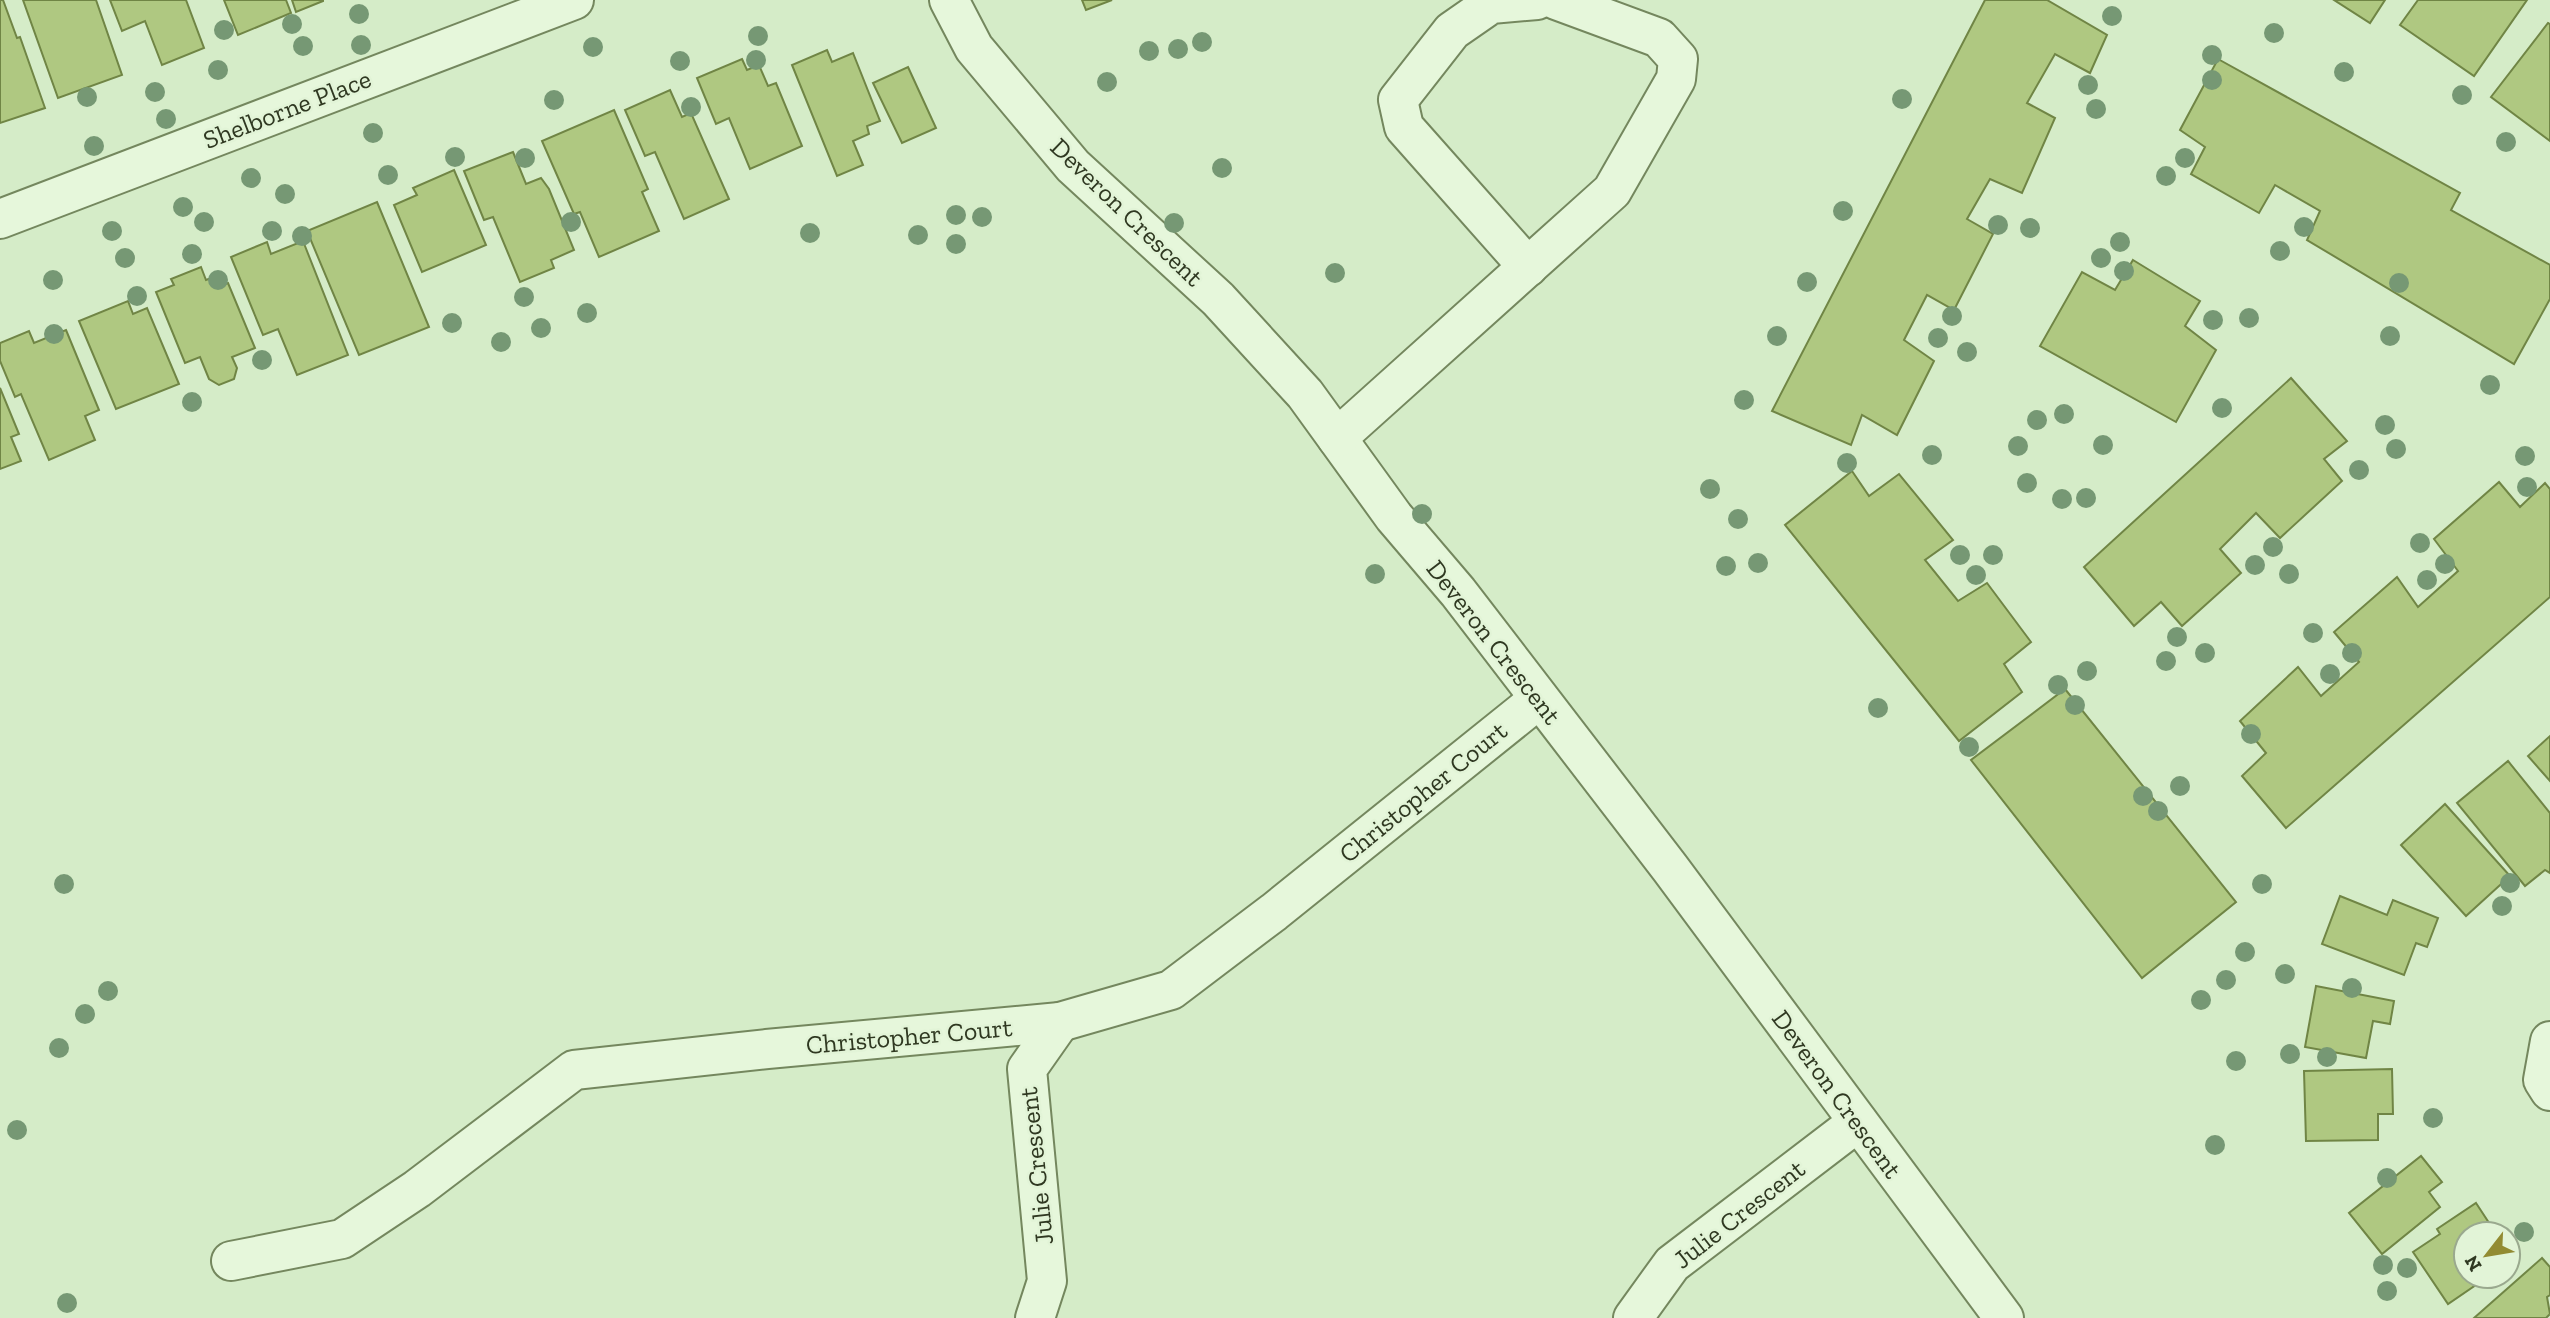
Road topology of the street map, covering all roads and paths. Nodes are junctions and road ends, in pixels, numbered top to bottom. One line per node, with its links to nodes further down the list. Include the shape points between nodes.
1 (574, 0): 5 (street, Shelborne Place)
2 (949, 0): 7 (street, Deveron Crescent, via 974,48 1073,166 1218,299 1305,394)
3 (1537, 0): 6 (street, via 1491,4 1452,31 1398,100 1404,127)
4 (1556, 0): 6 (street, via 1659,38 1678,59 1676,79 1612,191)
5 (0, 219)
6 (1528, 267): 7 (street)
7 (1337, 438): 8 (street, Deveron Crescent)
8 (1539, 699): 9 (street, Christopher Court, via 1171,990); 12 (street, Deveron Crescent, via 1671,868)
9 (1060, 1022): 13 (street, Christopher Court, via 574,1070 342,1239); 14 (street, Julie Crescent, via 1027,1069 1047,1281)
10 (2550, 1041): 11 (street, via 2543,1080)
11 (2550, 1091)
12 (1858, 1122): 15 (street, Julie Crescent, via 1672,1264); 16 (street, Deveron Crescent)
13 (230, 1261)
14 (1035, 1318)
15 (1633, 1318)
16 (2004, 1318)

